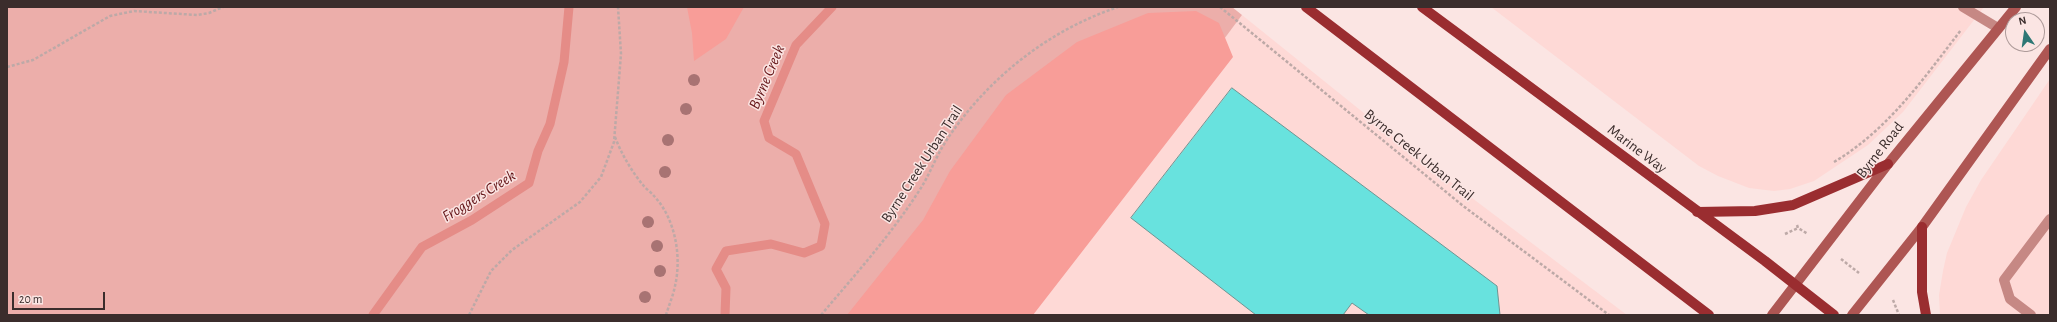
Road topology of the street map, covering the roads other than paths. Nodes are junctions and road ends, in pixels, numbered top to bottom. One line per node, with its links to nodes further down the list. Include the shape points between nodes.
1 (1306, 7): 12 (main road)
2 (1422, 7): 8 (main road, Marine Way)
3 (1963, 7): 5 (lane)
4 (2016, 7): 5 (main road, Byrne Road)
5 (1998, 28): 7 (main road, Byrne Road)
6 (2050, 49): 10 (main road)
7 (1888, 164): 8 (main road, via 1793,205 1755,211); 11 (main road, Byrne Road)
8 (1697, 212): 11 (main road, Marine Way)
9 (2050, 219): 17 (lane, via 2004,280 2010,299)
10 (1922, 227): 15 (main road); 16 (main road, via 1922,292)
11 (1795, 285): 13 (main road, Byrne Road); 14 (main road, Marine Way)
12 (1709, 315)
13 (1772, 315)
14 (1834, 315)
15 (1852, 315)
16 (1926, 315)
17 (2031, 315)

